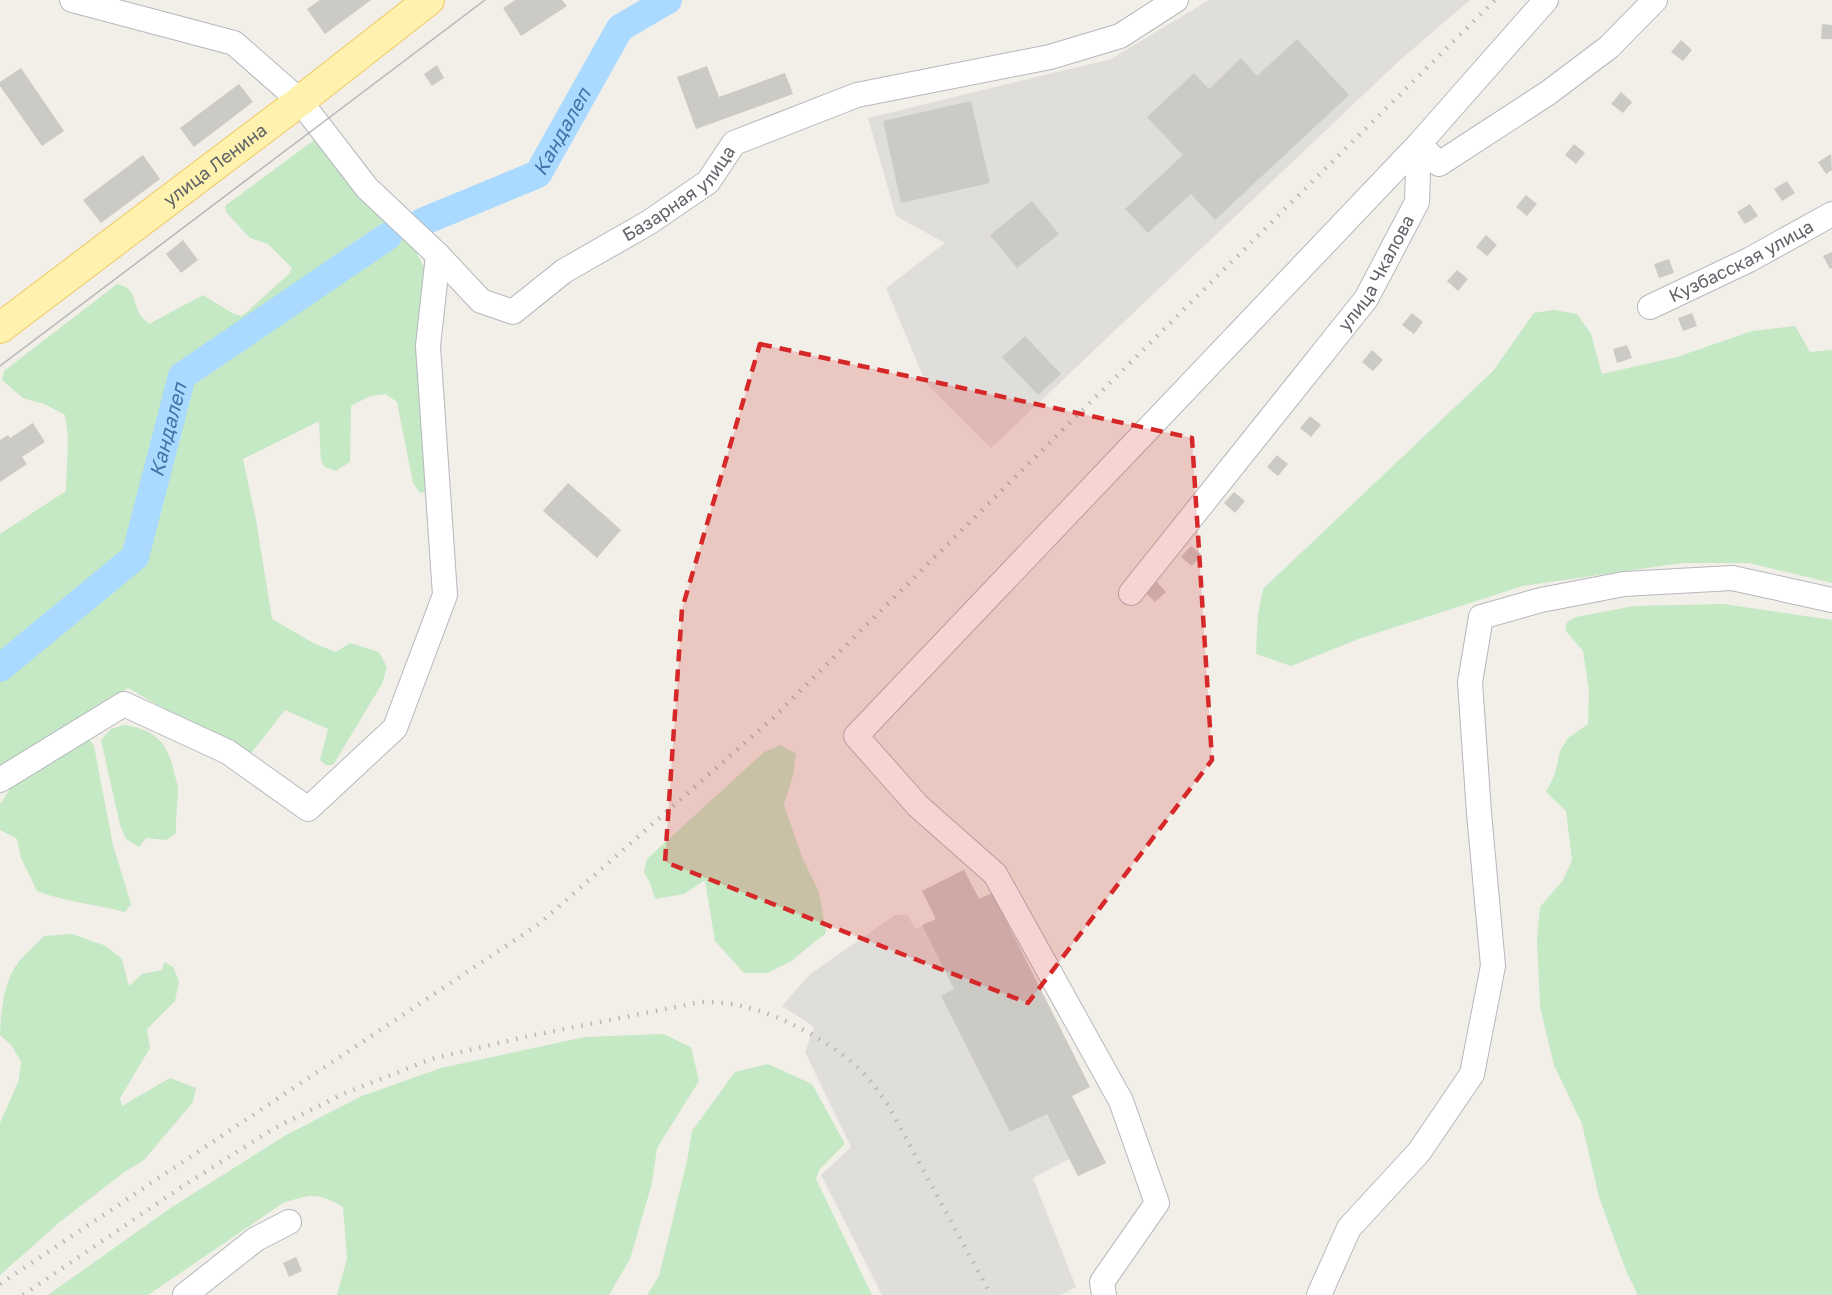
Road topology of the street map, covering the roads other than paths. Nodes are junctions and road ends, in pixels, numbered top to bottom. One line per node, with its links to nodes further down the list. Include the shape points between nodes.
1 (72, 0): 6 (street, Базарная улица, via 234,44)
2 (429, 0): 6 (main road, улица Ленина)
3 (1176, 0): 9 (street, Базарная улица, via 1120,36 1050,57 857,95 734,143 708,182 648,223 564,271 513,312 481,301)
4 (1546, 0): 7 (street)
5 (1655, 0): 7 (street, via 1609,47 1548,93 1439,164)
6 (300, 101): 9 (street, Базарная улица, via 367,188); 11 (main road, улица Ленина)
7 (1419, 144): 12 (street, улица Чкалова, via 1417,202 1366,299); 17 (street, via 856,736 918,806 995,874 1121,1101 1157,1203 1102,1282)
8 (1832, 214): 10 (street, Кузбасская улица, via 1749,260)
9 (438, 255): 14 (street, via 428,346 445,595 395,728 308,809 228,752 124,705)
10 (1650, 307)
11 (0, 328)
12 (1131, 593)
13 (1832, 600): 18 (street, via 1732,578 1624,584 1540,600 1481,617 1470,682 1493,966 1472,1074 1419,1152 1350,1228)
14 (0, 780)
15 (289, 1222): 16 (street, via 256,1239)
16 (184, 1295)
17 (1104, 1295)
18 (1319, 1295)

